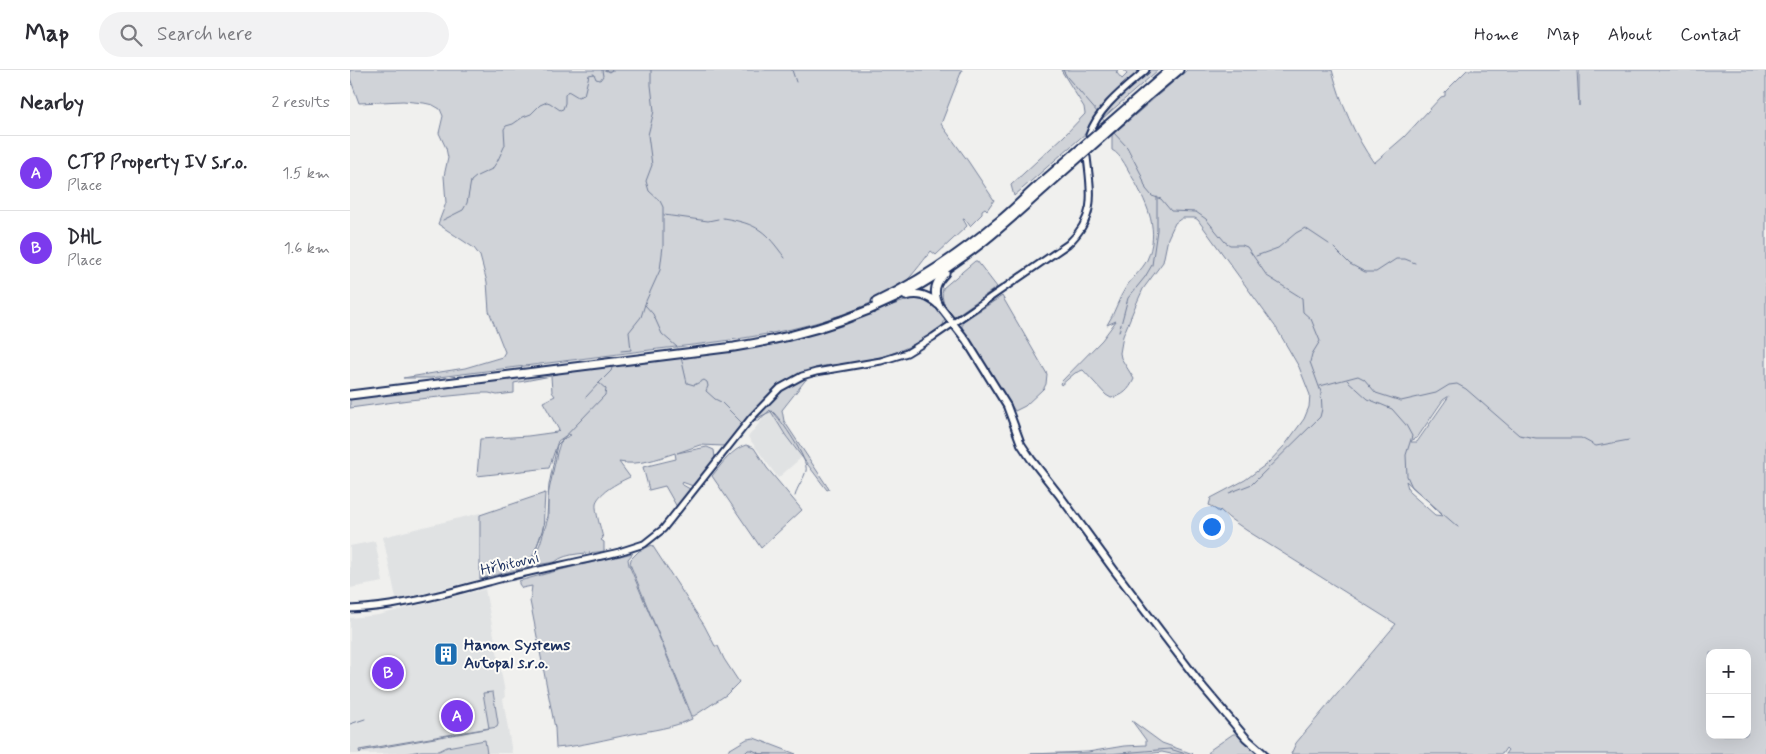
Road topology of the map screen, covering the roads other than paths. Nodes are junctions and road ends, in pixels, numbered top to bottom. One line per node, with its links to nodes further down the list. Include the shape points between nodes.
1 (1146, 70): 5 (street, via 1104,109)
2 (1170, 70): 4 (highway)
3 (1179, 70): 4 (highway)
4 (1147, 94): 7 (highway, bridge)
5 (1089, 135)
6 (1087, 157): 11 (street, Hřbitovní, via 1091,202 1087,218 1076,236)
7 (1043, 185): 8 (highway, via 1002,227); 12 (highway, via 940,266 873,304 809,328 724,344)
8 (953, 264): 9 (highway); 10 (highway, via 936,285)
9 (887, 302): 10 (highway, via 919,294); 12 (highway, via 817,329 753,344)
10 (938, 304): 11 (main road)
11 (953, 323): 13 (street, Hřbitovní, via 920,346 897,357 816,372 780,388 751,418 669,524 635,548 394,606); 14 (main road, via 1008,406 1021,444 1031,459 1203,687 1246,738)
12 (350, 393)
13 (350, 608)
14 (1264, 754)

